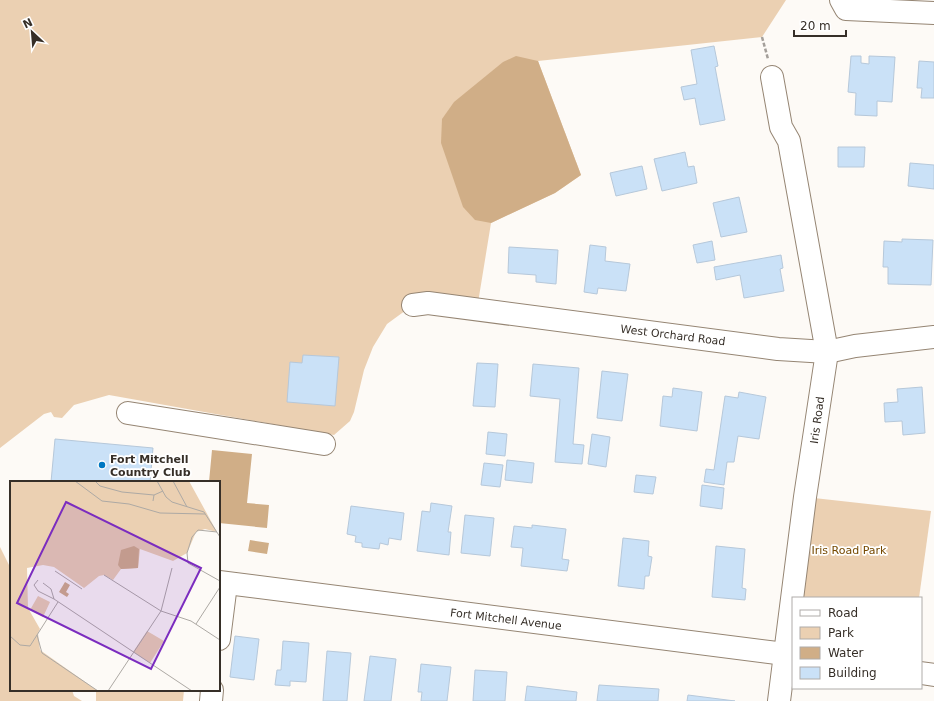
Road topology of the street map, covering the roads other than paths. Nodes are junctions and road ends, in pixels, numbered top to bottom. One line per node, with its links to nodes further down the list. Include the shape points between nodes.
1 (841, 0): 2 (street, via 846,9)
2 (934, 13)
3 (772, 77): 6 (street, Iris Road, via 781,127 789,141)
4 (413, 305): 6 (street, West Orchard Road, via 428,303 778,349)
5 (934, 337): 6 (street, West Orchard Road)
6 (826, 352): 10 (street, Iris Road)
7 (128, 413): 8 (street)
8 (324, 444)
9 (223, 583): 12 (street); 13 (street, Fort Mitchell Avenue)
10 (795, 597)
11 (792, 623): 13 (street, Iris Road)
12 (220, 625)
13 (788, 655): 18 (street, Iris Road)
14 (922, 673): 15 (street)
15 (934, 674)
16 (212, 691): 17 (street)
17 (211, 701)
18 (779, 701)

